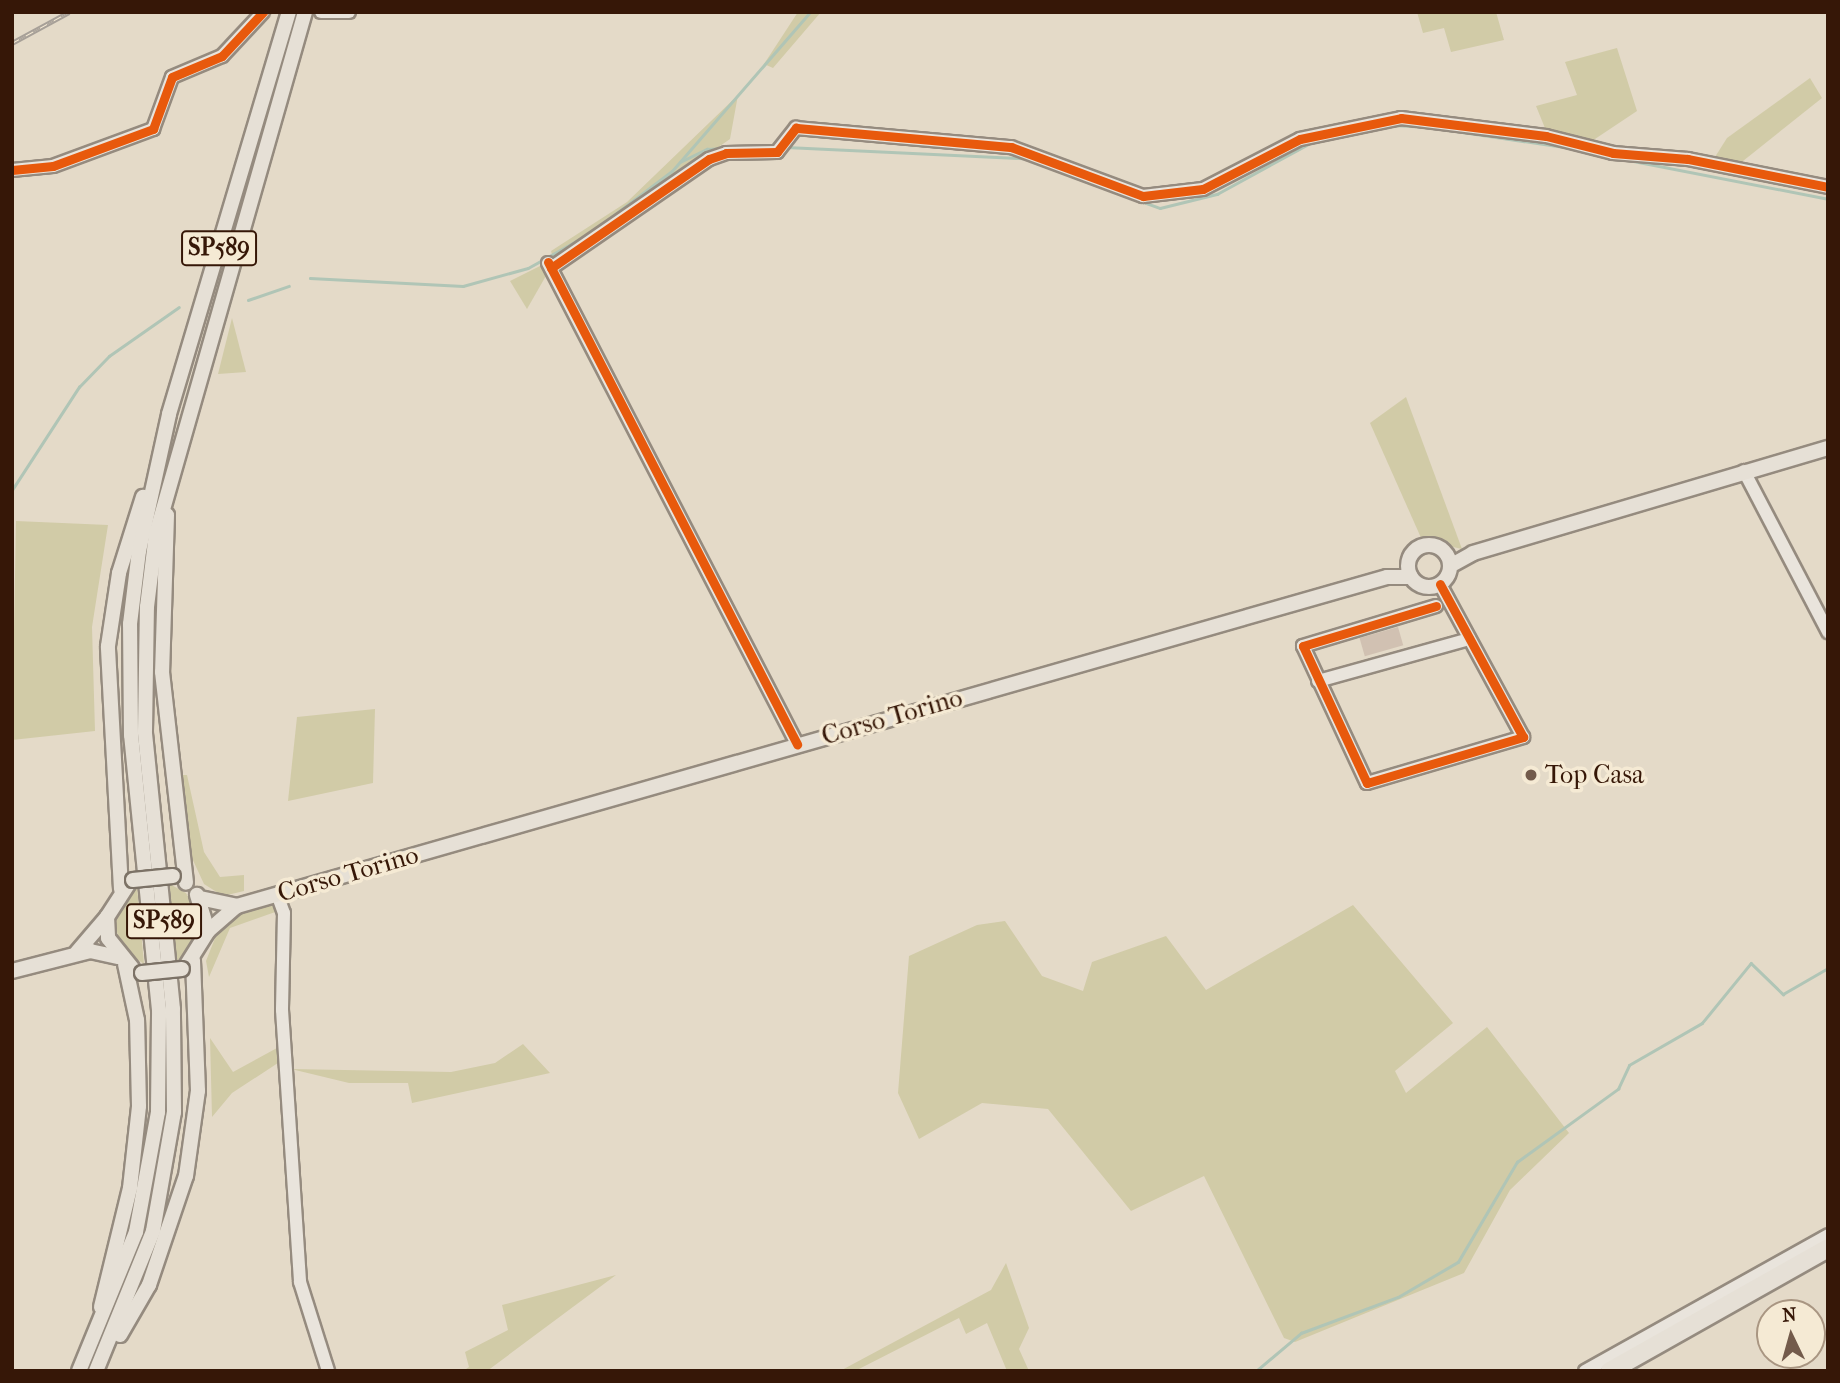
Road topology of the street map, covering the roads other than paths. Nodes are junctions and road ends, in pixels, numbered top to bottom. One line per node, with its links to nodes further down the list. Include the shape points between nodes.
1 (263, 12): 5 (street, via 222,56 172,77 153,129 53,166)
2 (321, 12): 3 (street)
3 (349, 12)
4 (297, 14): 9 (main road, SP589); 10 (main road, SP589)
5 (12, 170)
6 (1828, 187): 20 (street, via 1688,159 1613,153 1546,136 1401,118 1300,139 1203,189 1143,196 1011,147 796,128 780,148 709,159 549,265)
7 (1828, 448): 8 (main road)
8 (1744, 471): 11 (main road); 17 (street)
9 (168, 478): 21 (main road, via 162,672); 36 (main road, SP589, via 154,547 144,669 173,1009 174,1111 153,1231)
10 (150, 483): 22 (main road, via 119,573 108,646); 35 (main road, SP589, via 129,680 160,1085 145,1198)
11 (1448, 559): 12 (main road, via 1422,546); 15 (main road)
12 (1409, 562): 13 (main road); 14 (main road)
13 (1387, 577): 14 (main road); 20 (main road, Corso Torino)
14 (1412, 577): 15 (main road, via 1423,586)
15 (1440, 584): 18 (street)
16 (1436, 606): 19 (street, via 1304,643)
17 (1828, 632)
18 (1469, 639): 19 (street); 19 (street, via 1522,737 1367,783)
19 (1318, 681)
20 (797, 744): 23 (main road, Corso Torino)
21 (180, 880): 22 (main road, bridge); 24 (main road)
22 (127, 884): 26 (main road)
23 (277, 894): 25 (main road, Corso Torino); 39 (street, via 284,913 282,1010 300,1282)
24 (200, 898): 25 (main road); 27 (main road)
25 (237, 906): 27 (main road)
26 (107, 917): 28 (main road); 29 (main road)
27 (208, 931): 30 (main road)
28 (77, 952): 29 (main road); 31 (main road)
29 (121, 961): 30 (main road, bridge, via 142,973); 35 (main road, via 138,1029 137,1132 125,1215)
30 (188, 965): 36 (main road, via 198,1091 186,1176 149,1285)
31 (12, 971)
32 (1828, 1235): 40 (street)
33 (1828, 1248): 41 (highway)
34 (1828, 1261): 42 (highway)
35 (93, 1341): 37 (main road, SP589)
36 (104, 1355): 38 (main road, SP589)
37 (79, 1371)
38 (96, 1371)
39 (328, 1371)
40 (1585, 1371)
41 (1609, 1371)
42 (1631, 1371)

